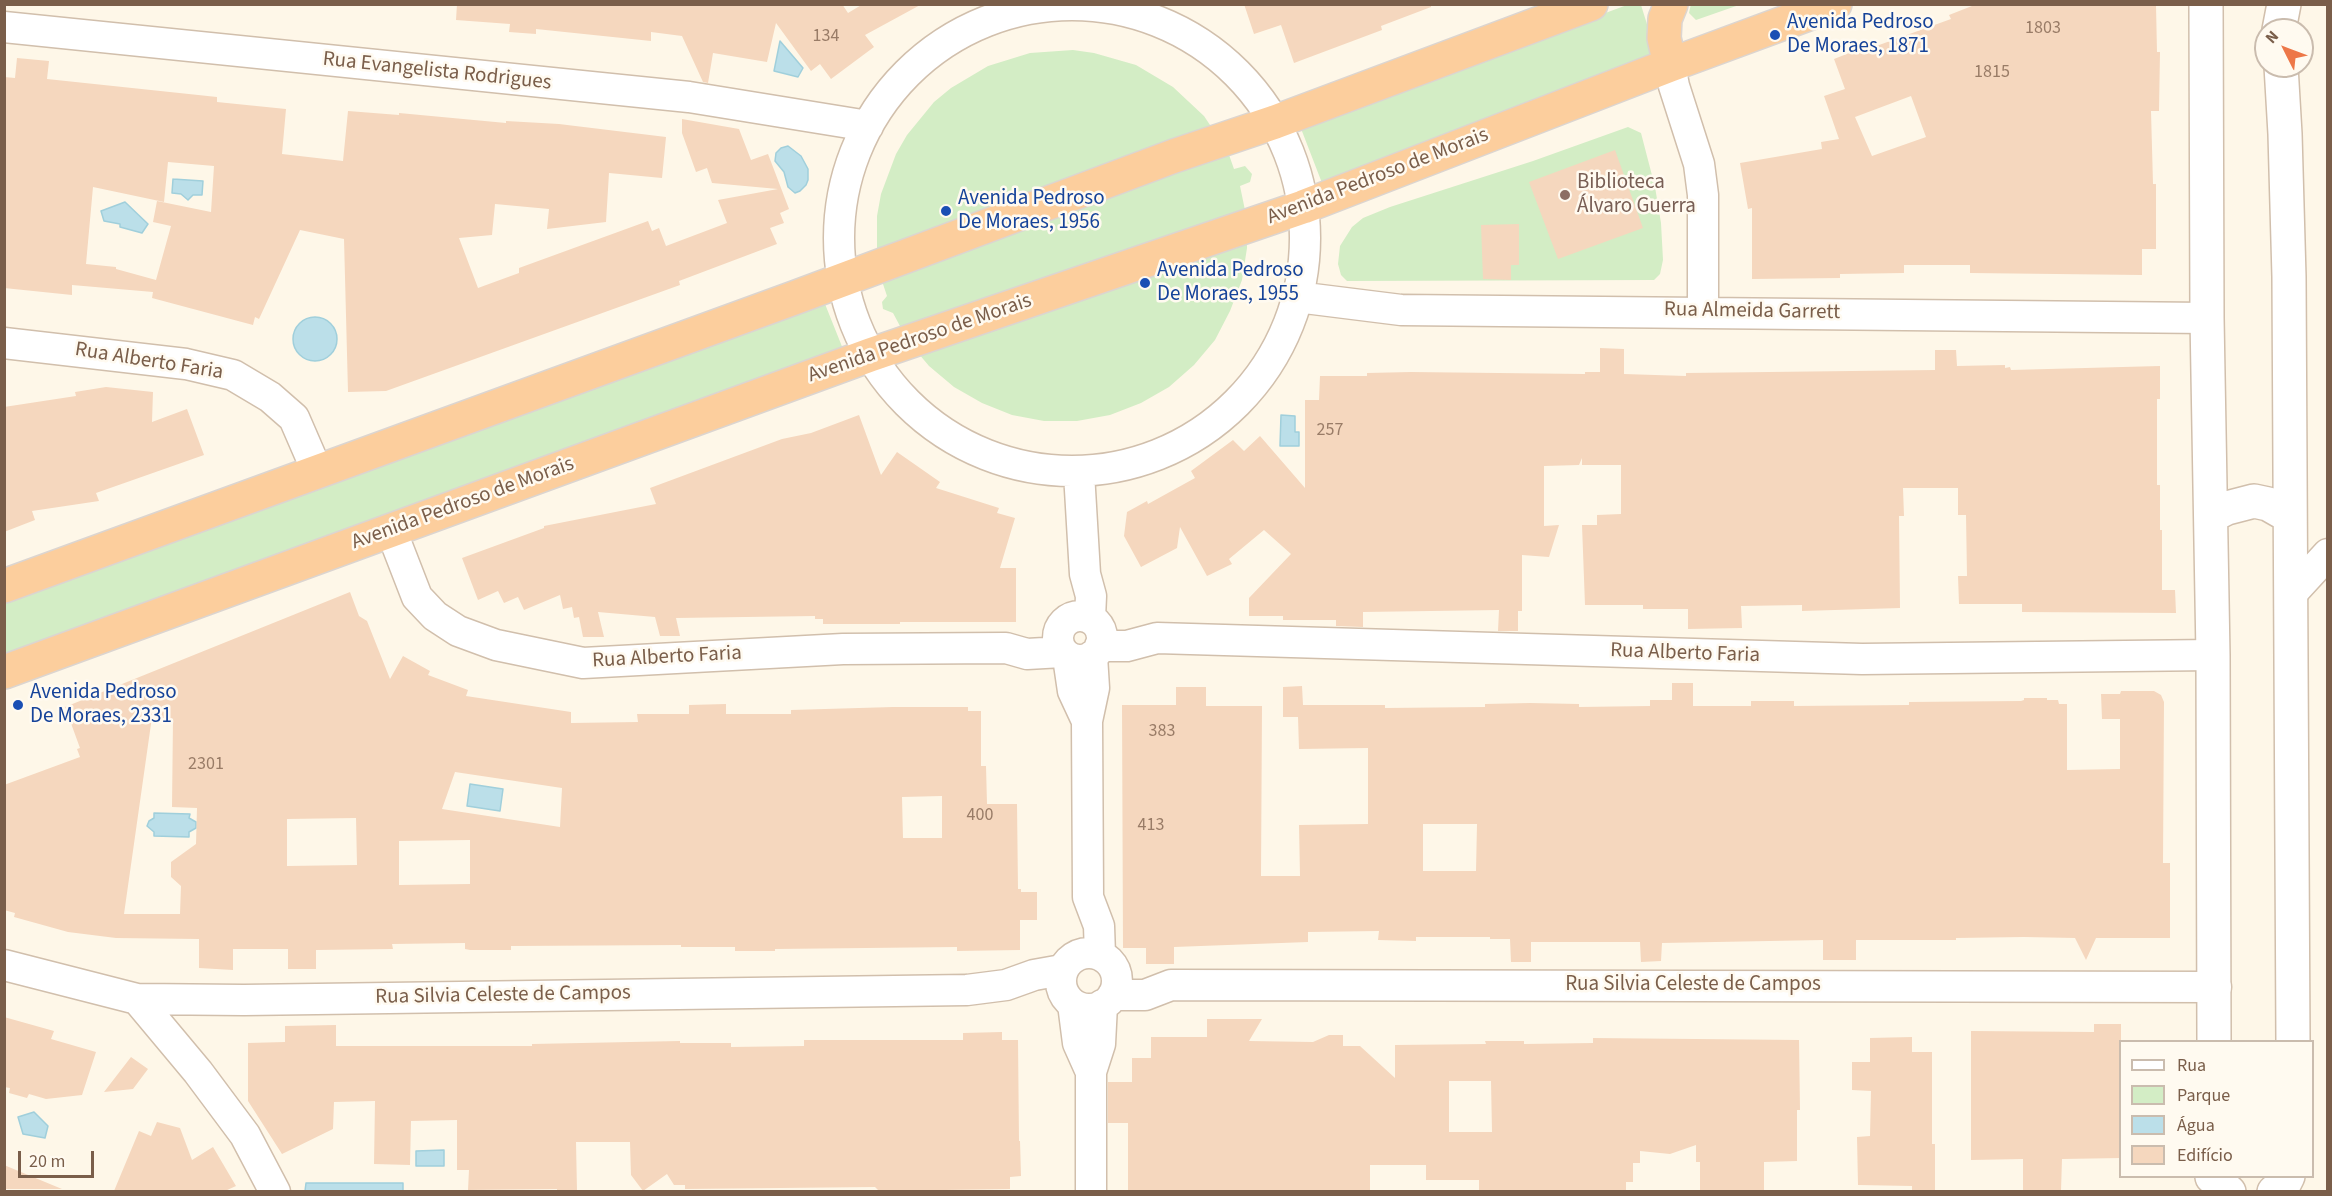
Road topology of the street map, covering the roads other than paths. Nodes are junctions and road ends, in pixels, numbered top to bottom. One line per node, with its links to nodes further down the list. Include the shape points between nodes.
1 (1591, 4): 9 (highway)
2 (1671, 4): 7 (highway, via 1664,38)
3 (1836, 4): 7 (highway, Avenida Pedroso de Morais)
4 (2206, 4): 15 (street)
5 (1073, 5): 9 (street, via 1121,10 1168,25 1210,49 1247,82); 10 (street, via 1023,10 976,26 933,51 897,85)
6 (4, 27): 10 (street, Rua Evangelista Rodrigues, via 689,97)
7 (1670, 65): 11 (highway, Avenida Pedroso de Morais); 14 (street, via 1699,164 1703,195)
8 (2282, 78): 21 (street, via 2289,277)
9 (1275, 122): 11 (street, via 1287,147); 12 (highway)
10 (868, 126): 12 (street, via 846,185 839,227)
11 (1303, 207): 13 (street, via 1303,267); 17 (highway, Avenida Pedroso de Morais)
12 (842, 280): 17 (street, via 853,319); 18 (highway)
13 (1297, 297): 14 (street, Rua Almeida Garrett, via 1401,310); 19 (street, via 1281,340 1258,378 1227,412 1190,439 1148,458)
14 (1703, 311): 15 (street, Rua Almeida Garrett)
15 (2207, 318): 20 (street)
16 (4, 343): 18 (street, Rua Alberto Faria, via 186,364 233,375 270,397 294,418)
17 (870, 355): 19 (street, via 892,387 918,414 950,437 1021,466); 22 (highway, Avenida Pedroso de Morais)
18 (317, 471): 25 (highway)
19 (1079, 473): 26 (street, via 1085,574 1090,596)
20 (2211, 516): 21 (street, via 2254,501); 27 (street)
21 (2289, 516): 24 (street)
22 (391, 530): 26 (street, Rua Alberto Faria, via 417,597 435,616 458,631 496,645 583,663 843,649 1006,648 1027,654); 28 (highway, Avenida Pedroso de Morais)
23 (2328, 554): 24 (street)
24 (2309, 583): 34 (street)
25 (4, 586)
26 (1080, 638): 27 (street, Rua Alberto Faria, via 1128,646 1157,638 1862,659); 30 (street, via 1073,691 1087,721 1088,897 1100,926)
27 (2213, 655): 31 (street)
28 (4, 672)
29 (4, 965): 32 (street, Rua Silvia Celeste de Campos)
30 (1088, 981): 31 (street, Rua Silvia Celeste de Campos, via 1143,972 1171,985); 32 (street, Rua Silvia Celeste de Campos, via 1033,994 1006,985 967,990); 38 (street, via 1100,1044 1091,1072)
31 (2216, 987): 33 (street)
32 (137, 999): 37 (street, via 245,1136)
33 (2214, 1040)
34 (2293, 1040)
35 (2213, 1178): 39 (street)
36 (2287, 1178): 40 (street)
37 (275, 1191)
38 (1091, 1191)
39 (2229, 1191)
40 (2274, 1191)

